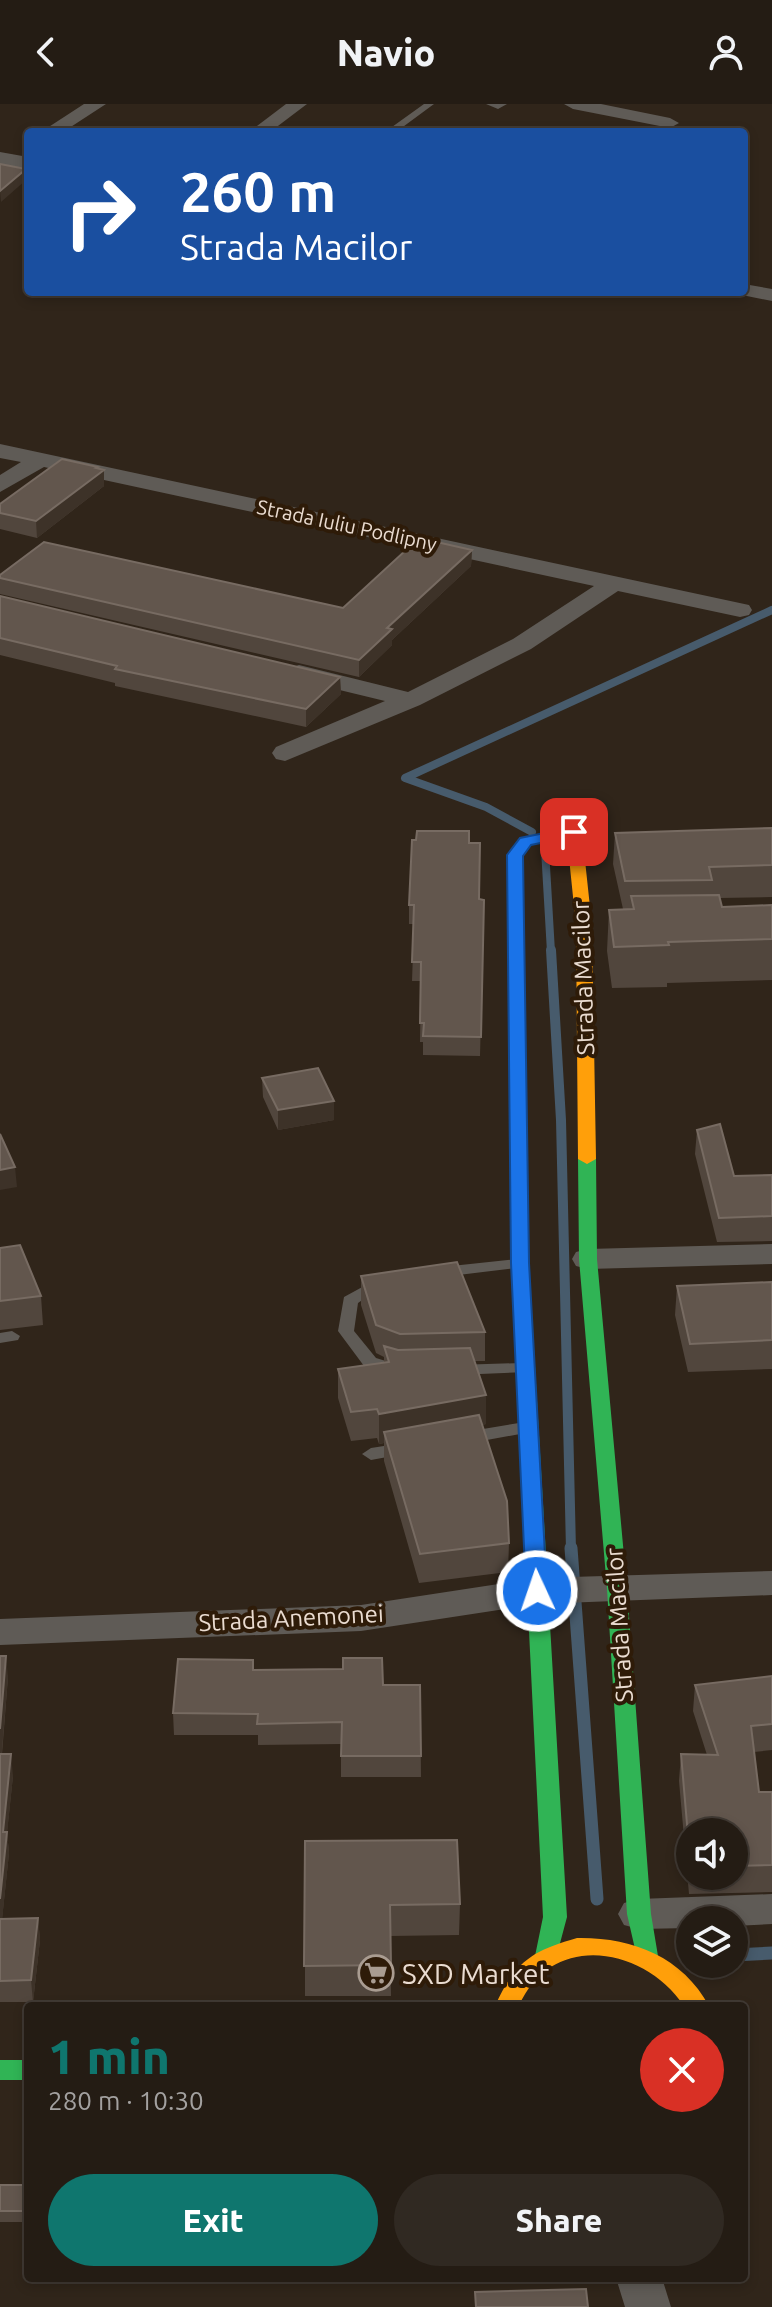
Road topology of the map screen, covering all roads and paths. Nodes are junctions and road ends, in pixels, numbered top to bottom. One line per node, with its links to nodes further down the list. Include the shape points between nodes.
1 (97, 104): 6 (street)
2 (298, 104): 7 (street)
3 (430, 104): 8 (lane)
4 (573, 104): 5 (street)
5 (670, 123)
6 (57, 128)
7 (264, 128)
8 (396, 128)
9 (24, 148): 10 (street)
10 (2, 160): 11 (street)
11 (24, 163)
12 (748, 291): 13 (street)
13 (772, 295)
14 (0, 451): 15 (street, Strada Iuliu Podlipny)
15 (40, 460): 16 (street); 17 (street, Strada Iuliu Podlipny)
16 (0, 485)
17 (616, 582): 18 (street, Strada Iuliu Podlipny); 20 (street, via 522,644)
18 (740, 610)
19 (274, 667): 20 (street)
20 (411, 700): 21 (street)
21 (285, 753)
22 (615, 925): 23 (street)
23 (584, 926): 25 (street, Strada Macilor); 26 (street, Strada Macilor, via 574,832 526,841 515,855)
24 (772, 1254): 25 (street)
25 (588, 1259): 37 (street, Strada Macilor)
26 (520, 1263): 27 (lane); 29 (street, Strada Macilor)
27 (429, 1274)
28 (398, 1278): 31 (lane, via 383,1279 350,1301 346,1331 370,1362)
29 (525, 1368): 30 (lane); 32 (street, Strada Macilor)
30 (446, 1370)
31 (414, 1371)
32 (527, 1428): 33 (lane); 38 (street, Strada Macilor)
33 (449, 1441)
34 (418, 1446): 35 (lane)
35 (371, 1454)
36 (772, 1583): 37 (street, Strada Anemonei)
37 (606, 1590): 38 (street, Strada Anemonei); 41 (street, Strada Macilor)
38 (543, 1591): 39 (street, Strada Anemonei, via 361,1618); 42 (street, Strada Macilor, via 555,1917)
39 (0, 1632)
40 (772, 1909): 41 (street)
41 (639, 1914): 43 (street, Strada Macilor)
42 (547, 1956): 43 (street, via 579,1947 613,1947); 44 (street, via 512,1986)
43 (646, 1956): 45 (street, via 678,1977)
44 (508, 2002)
45 (694, 2002)
46 (0, 2070): 47 (street)
47 (24, 2070)
48 (640, 2282): 49 (street)
49 (648, 2307)

